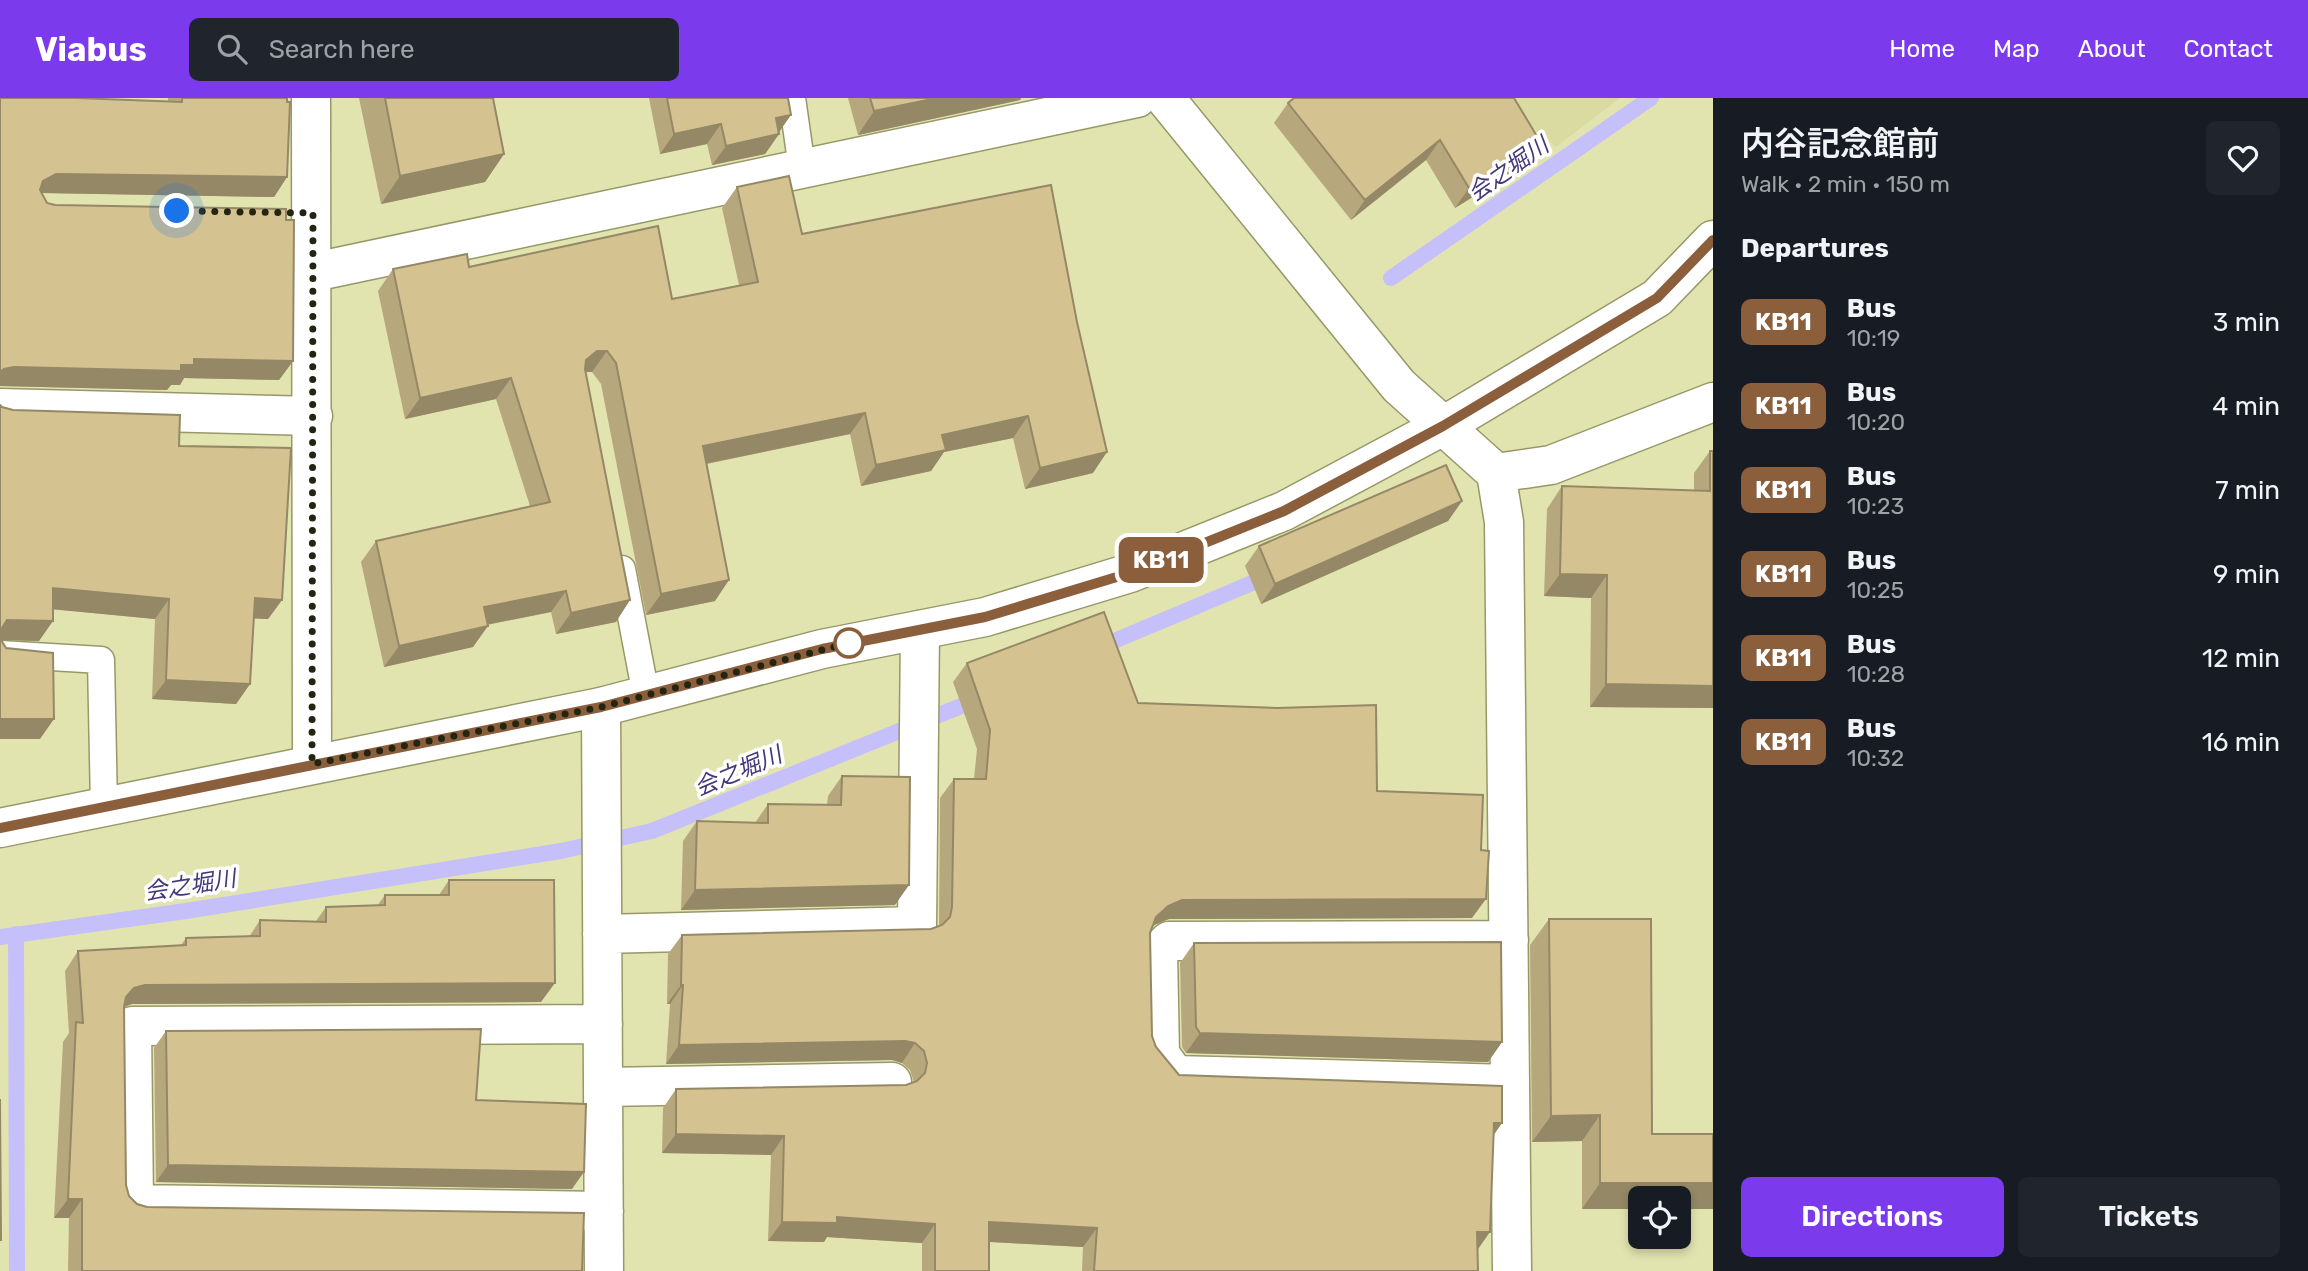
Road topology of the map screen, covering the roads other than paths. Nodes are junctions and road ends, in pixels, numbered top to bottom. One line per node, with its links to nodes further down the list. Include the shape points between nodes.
1 (311, 98): 7 (street, via 299,213)
2 (792, 98): 5 (lane)
3 (1137, 98): 5 (street)
4 (1165, 98): 11 (street, via 1399,386)
5 (802, 168): 7 (street)
6 (1713, 240): 11 (street, via 1657,298)
7 (314, 272): 10 (street)
8 (1713, 402): 12 (street, via 1551,465)
9 (0, 408): 10 (street)
10 (313, 416): 18 (street)
11 (1443, 426): 12 (street); 14 (street, via 1284,511 1130,573 985,617)
12 (1496, 473): 22 (street, via 1504,522)
13 (617, 546): 16 (lane)
14 (920, 630): 16 (street, via 822,649); 21 (street, via 917,926)
15 (0, 654): 19 (lane, via 100,660)
16 (646, 695): 17 (street)
17 (601, 707): 18 (street); 21 (street)
18 (312, 764): 19 (street)
19 (104, 807): 20 (street)
20 (0, 828)
21 (602, 934): 23 (street)
22 (1509, 940): 25 (street); 25 (street, via 1169,941 1158,952 1160,1054 1175,1075)
23 (603, 1024): 26 (street); 27 (street, via 132,1026 134,1204)
24 (892, 1082): 26 (street)
25 (1510, 1084): 29 (street)
26 (603, 1087): 27 (street)
27 (604, 1211): 28 (street)
28 (604, 1271)
29 (1512, 1271)

